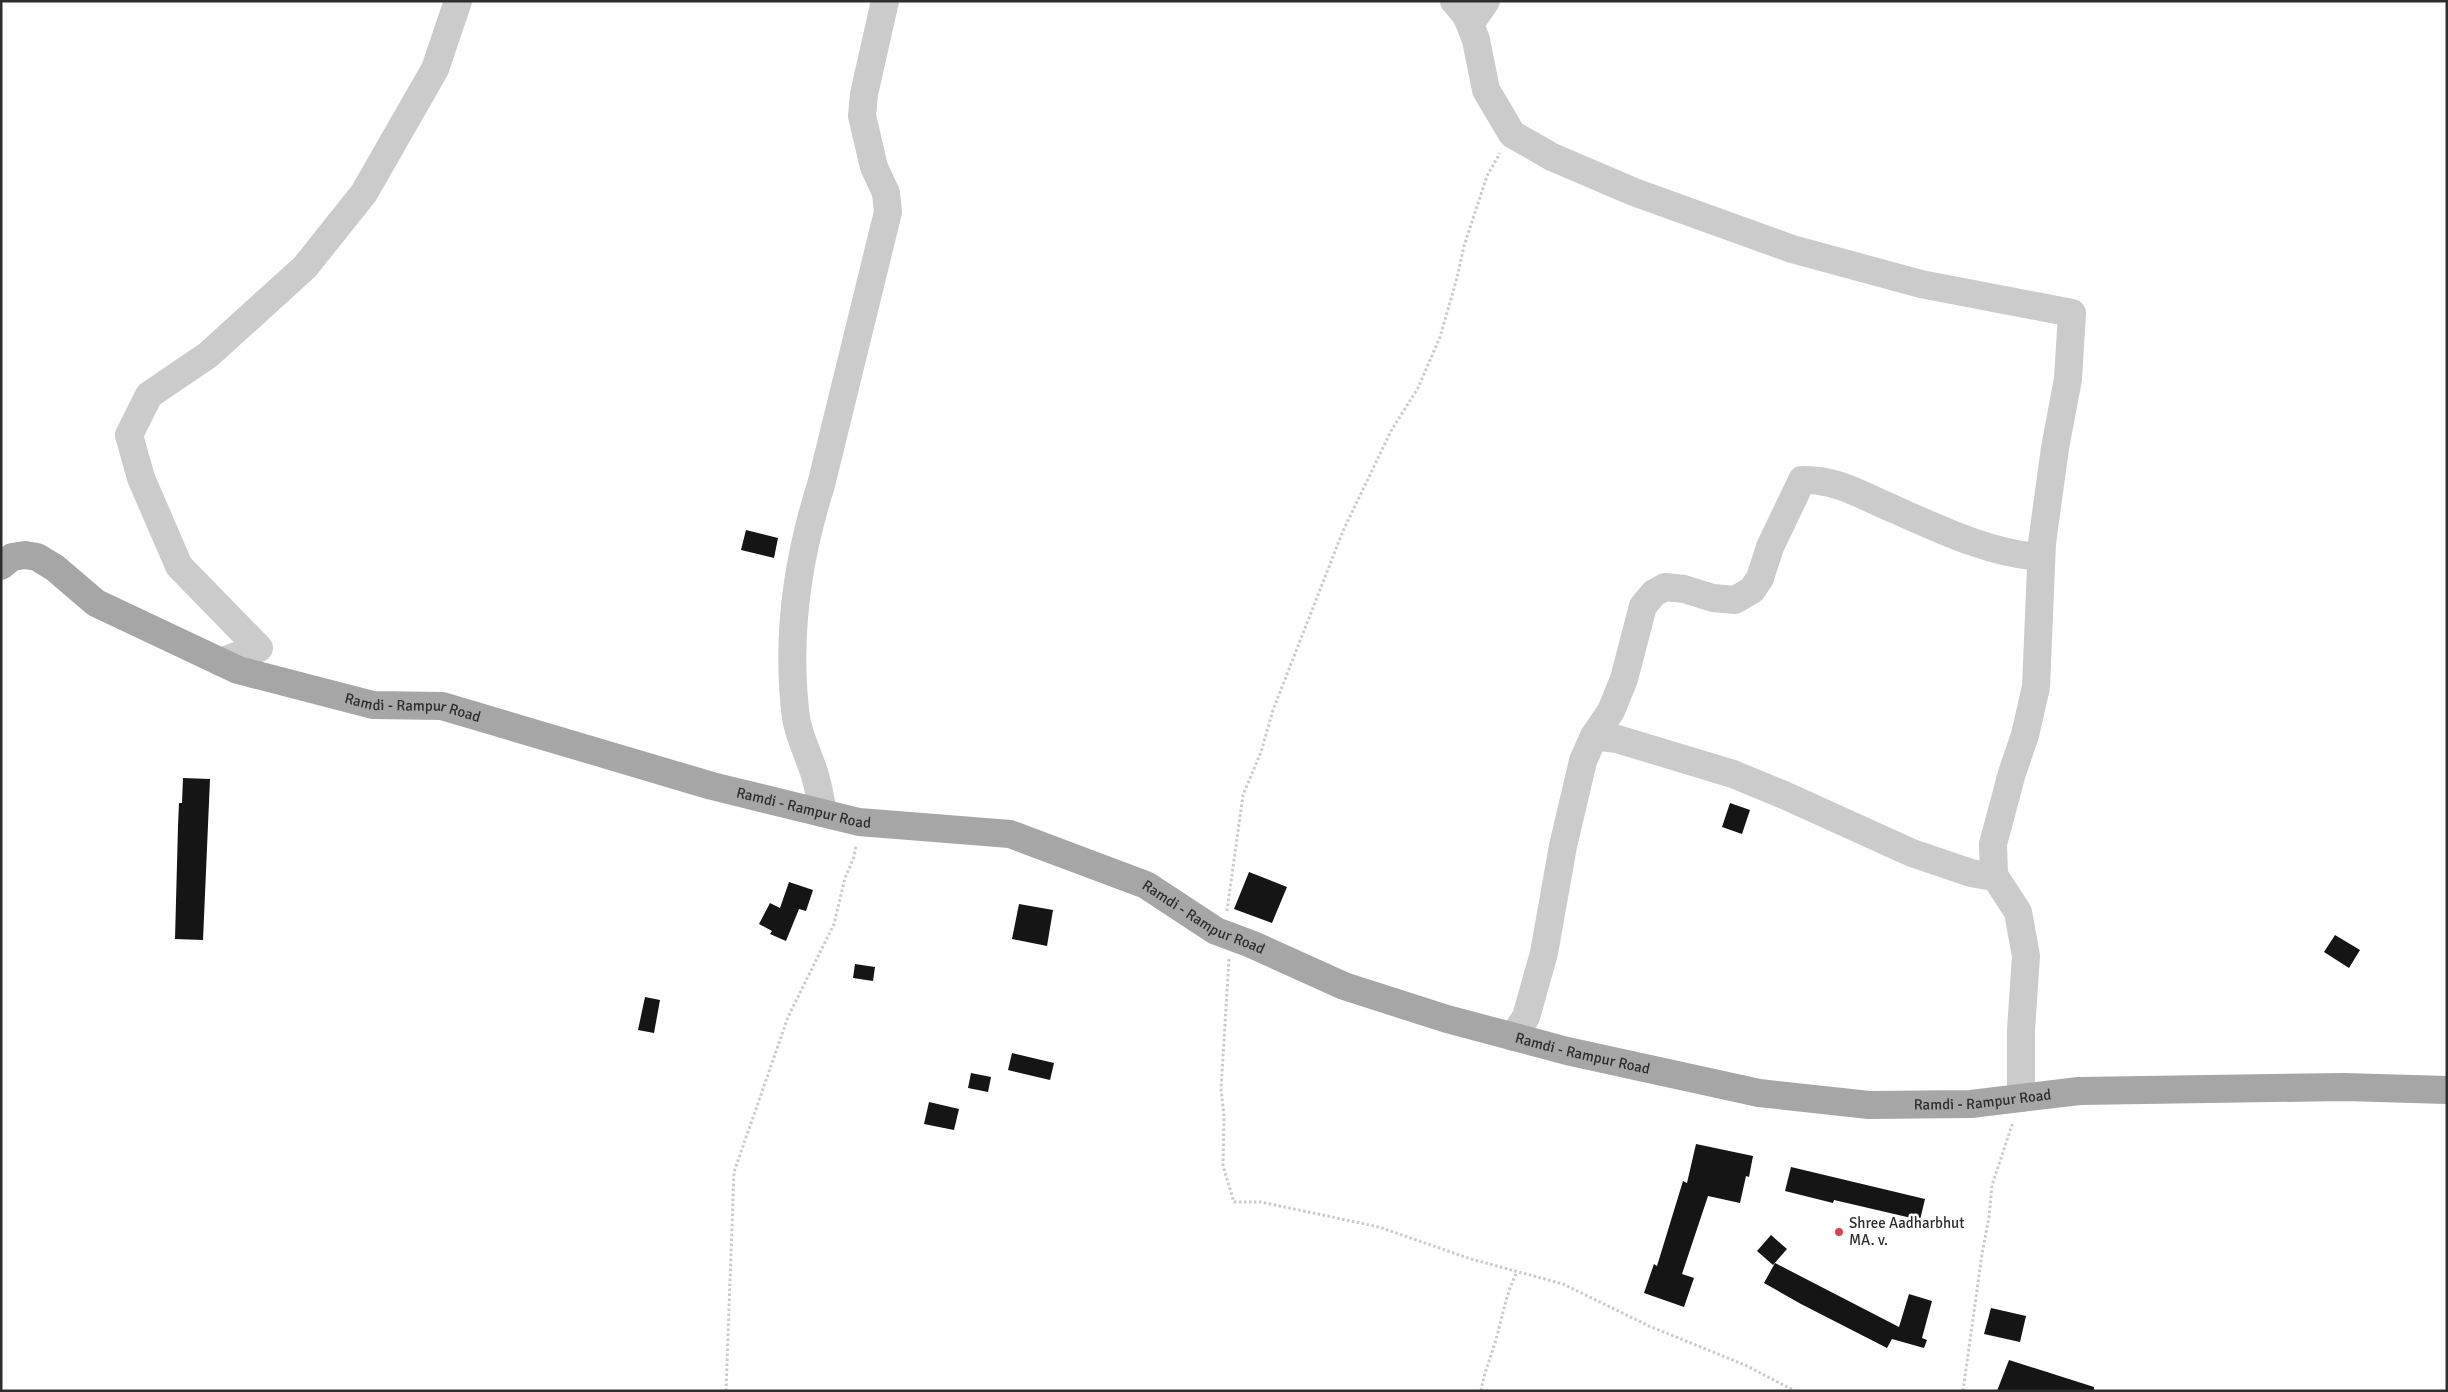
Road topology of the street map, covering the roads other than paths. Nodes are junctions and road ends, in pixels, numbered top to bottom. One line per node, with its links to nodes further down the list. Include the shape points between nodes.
1 (458, 1): 8 (street, via 436,69 364,194 305,267 208,355 149,395 129,435 141,478 179,566 259,648)
2 (885, 1): 10 (street, via 862,116 874,167 886,193 888,212 797,580 793,653 796,719)
3 (1454, 1): 5 (street)
4 (1486, 1): 5 (street)
5 (1470, 24): 6 (street, via 1486,90 1512,134 1552,157 1634,192 1792,249 1921,284 2072,313 2068,379 2055,448)
6 (2041, 557): 9 (street, via 2016,556 1968,539 1831,482 1802,480 1752,590 1735,600 1665,588 1654,593 1643,606 1624,679 1611,710); 14 (street, via 2036,687 1993,844 1994,875 2018,912 2026,956)
7 (1, 566): 8 (main road, Ramdi - Rampur Road, via 12,558 37,557 96,603)
8 (220, 662): 10 (main road, Ramdi - Rampur Road, via 238,670 373,705 442,706 712,786)
9 (1594, 736): 11 (street, via 1617,739 1733,774 1912,853); 12 (street, via 1583,761 1565,837 1544,954 1526,1017)
10 (823, 813): 12 (main road, Ramdi - Rampur Road, via 859,822 1010,834 1146,885 1223,933 1344,986)
11 (1988, 876)
12 (1513, 1036): 14 (main road, Ramdi - Rampur Road, via 1759,1093 1869,1105 1971,1104)
13 (2447, 1090): 14 (main road, Ramdi - Rampur Road, via 2344,1087 2088,1090)
14 (2021, 1098)

